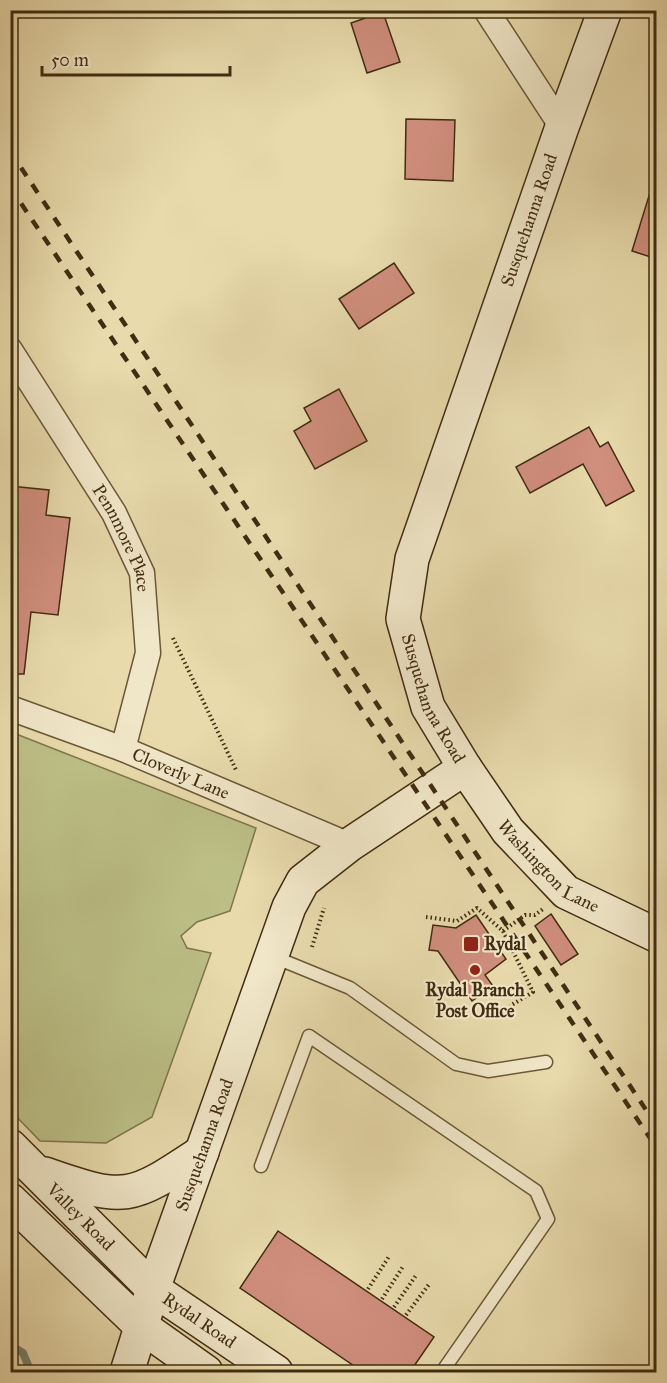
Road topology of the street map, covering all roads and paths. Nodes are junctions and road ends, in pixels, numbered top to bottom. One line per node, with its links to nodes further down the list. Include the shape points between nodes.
1 (486, 10): 3 (street)
2 (605, 10): 3 (main road, Susquehanna Road)
3 (562, 127): 8 (main road, Susquehanna Road, via 412,559 404,610 403,619 428,706)
4 (10, 350): 7 (street, Pennmore Place, via 114,513 142,573 148,653)
5 (170, 627): 9 (path)
6 (10, 708): 7 (street, Cloverly Lane)
7 (123, 749): 10 (street, Cloverly Lane)
8 (465, 768): 10 (main road, Susquehanna Road); 15 (main road, Washington Lane, via 508,831 566,892)
9 (242, 781)
10 (350, 845): 17 (main road, Susquehanna Road, via 303,880 289,907)
11 (321, 900): 16 (path, via 324,907)
12 (536, 915): 14 (path, via 525,915)
13 (426, 916): 14 (path, via 457,921 477,908)
14 (503, 931): 18 (path, via 533,992)
15 (657, 935)
16 (312, 947)
17 (273, 956): 19 (lane, via 350,988 456,1064 488,1071); 21 (main road, Susquehanna Road)
18 (510, 1006)
19 (546, 1062)
20 (10, 1146): 23 (main road, Valley Road)
21 (202, 1152): 23 (main road, via 150,1186 122,1194 95,1192); 29 (main road, Susquehanna Road)
22 (261, 1166): 38 (lane, via 309,1036 536,1191 548,1219)
23 (36, 1171): 29 (main road, Valley Road)
24 (10, 1200): 34 (main road, Valley Road)
25 (390, 1255): 30 (path)
26 (404, 1265): 31 (path)
27 (417, 1274): 32 (path)
28 (430, 1283): 33 (path)
29 (153, 1289): 34 (main road, Susquehanna Road); 37 (main road, Rydal Road)
30 (368, 1289)
31 (382, 1299)
32 (394, 1307)
33 (406, 1315)
34 (141, 1326): 35 (main road, Susquehanna Road); 36 (main road, Valley Road)
35 (128, 1372)
36 (206, 1372)
37 (276, 1372)
38 (442, 1372)

